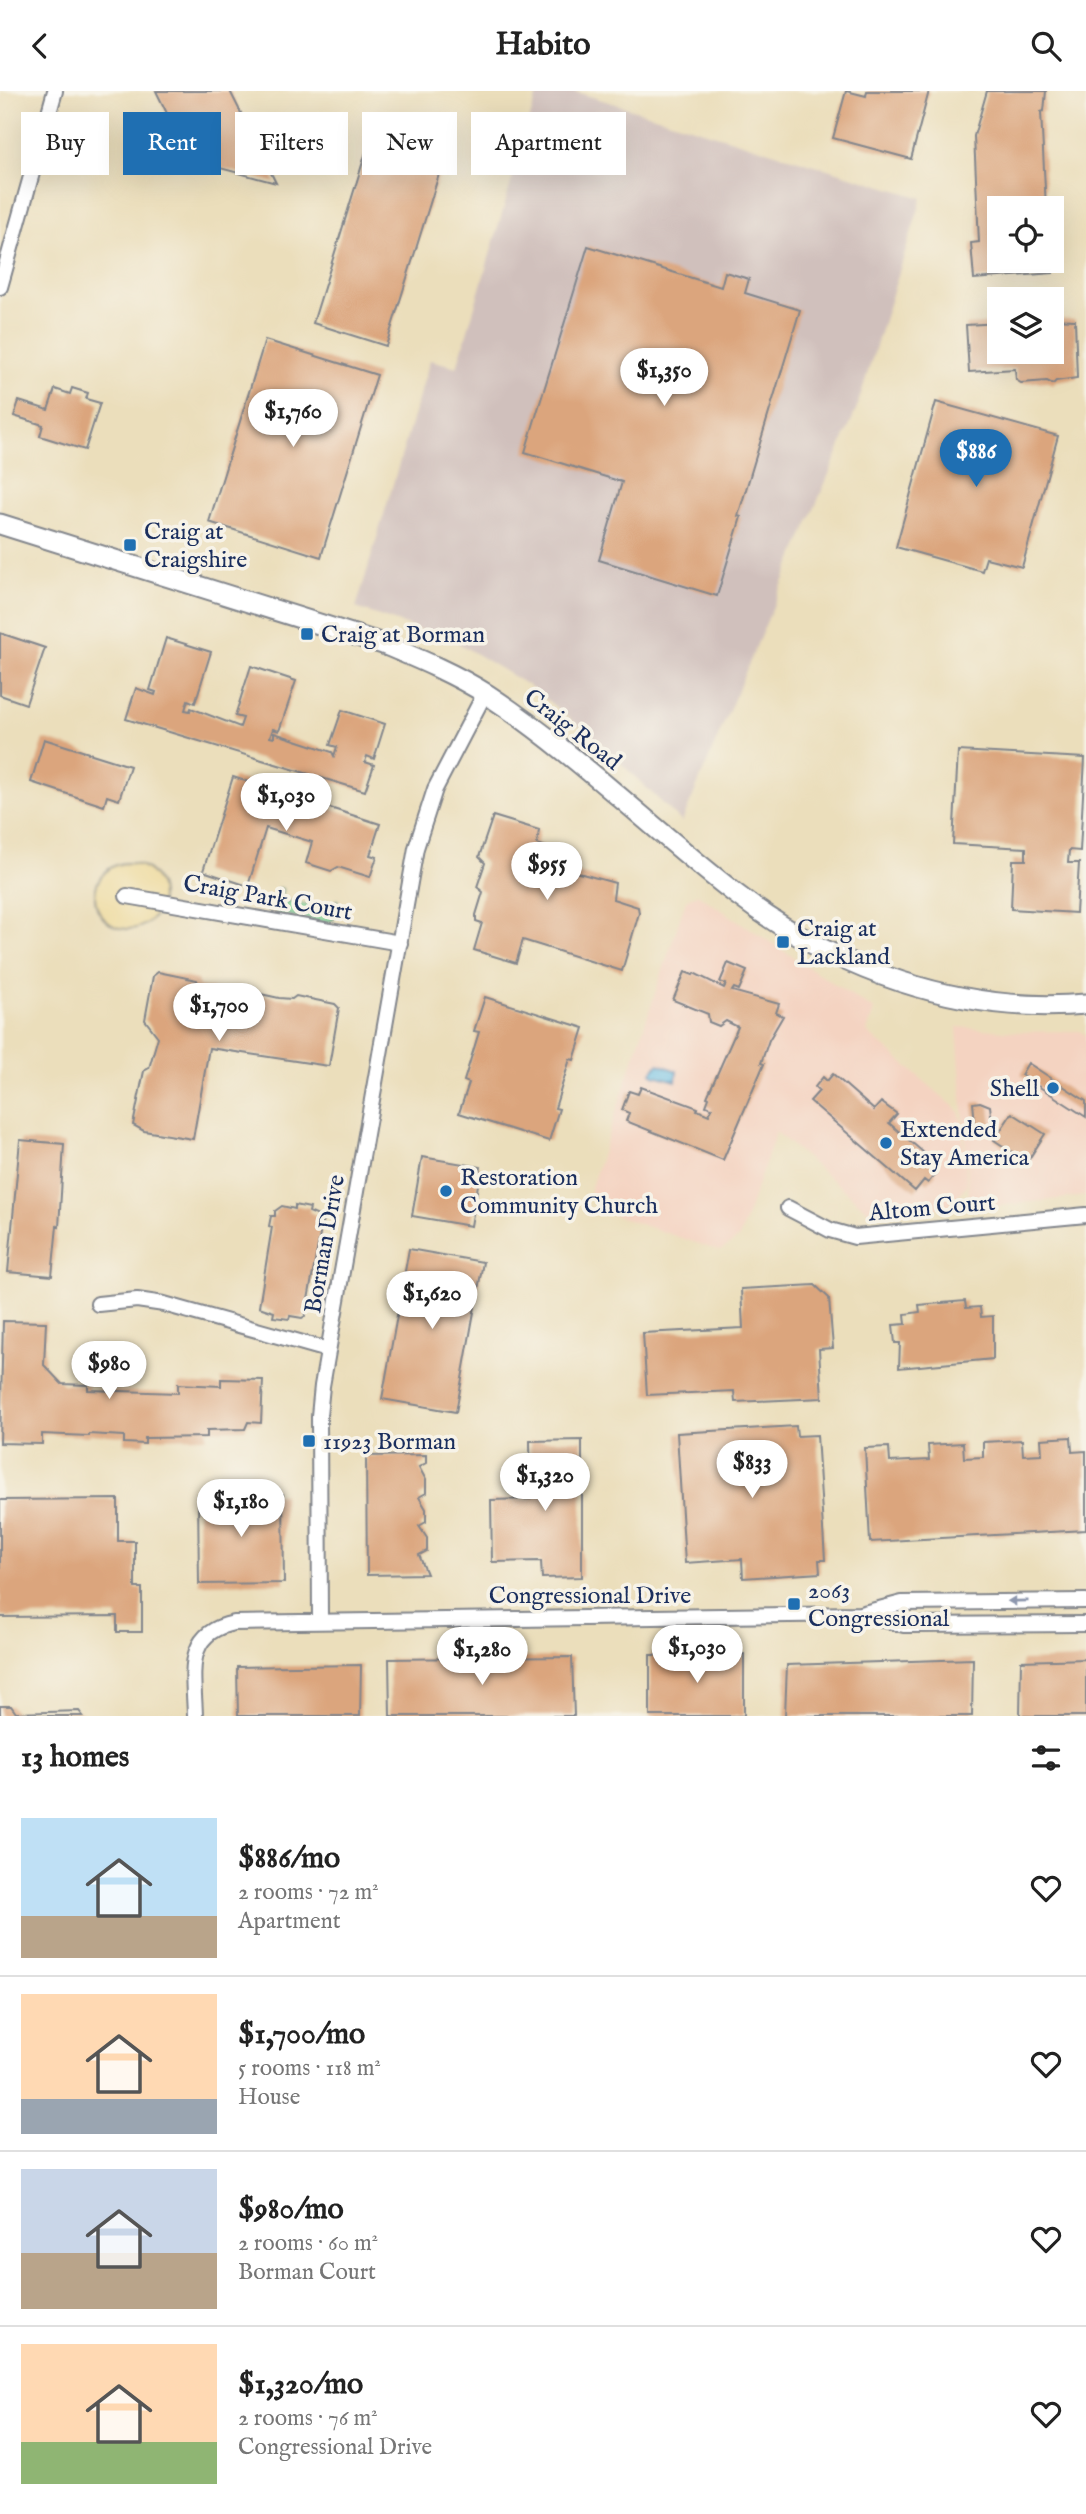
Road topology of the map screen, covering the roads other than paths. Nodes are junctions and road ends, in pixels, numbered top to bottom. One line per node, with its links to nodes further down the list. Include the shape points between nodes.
1 (55, 91): 2 (street)
2 (0, 287)
3 (0, 524): 4 (main road, Craig Road, via 383,644)
4 (485, 693): 6 (street, Borman Drive, via 448,760 424,820); 7 (main road, Craig Road, via 738,895 812,943 915,988 982,1001)
5 (127, 896): 6 (street, Craig Park Court)
6 (400, 943): 11 (street, Borman Drive)
7 (1082, 1005)
8 (789, 1208): 9 (street, Altom Court, via 830,1230 855,1237)
9 (1086, 1215)
10 (98, 1304): 11 (street, via 137,1300 164,1304)
11 (328, 1350): 14 (street, Borman Drive, via 319,1416)
12 (1086, 1601): 13 (street, Congressional Drive, one-way to 13, via 902,1603)
13 (860, 1614): 14 (street, Congressional Drive); 15 (street, Congressional Drive, via 904,1625)
14 (320, 1619): 16 (street, via 215,1626 200,1641 194,1661)
15 (1086, 1624)
16 (195, 1716)

